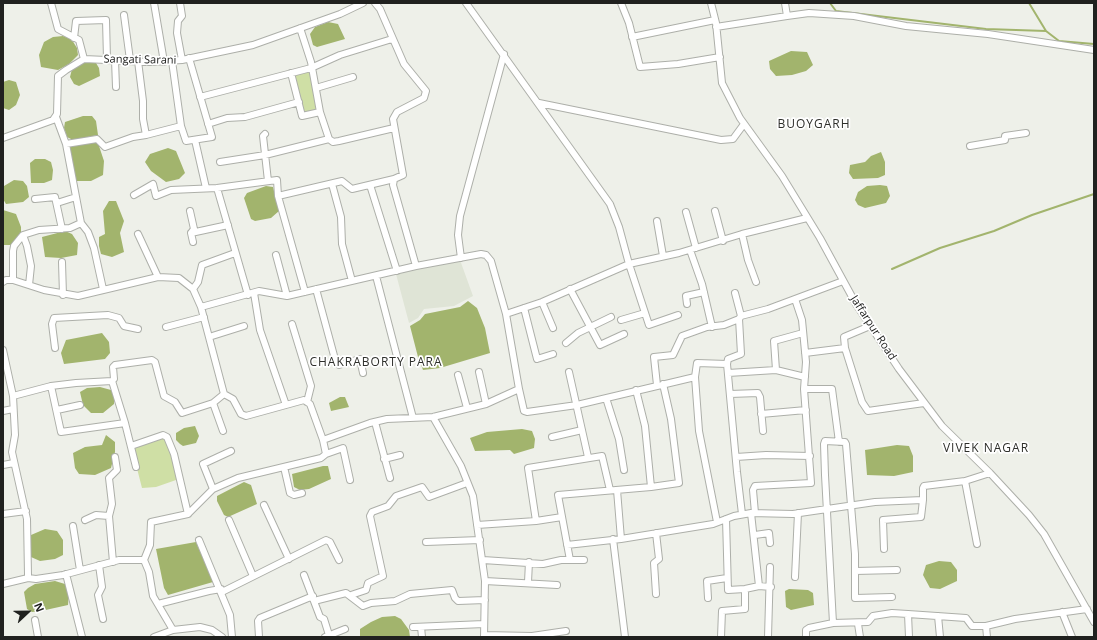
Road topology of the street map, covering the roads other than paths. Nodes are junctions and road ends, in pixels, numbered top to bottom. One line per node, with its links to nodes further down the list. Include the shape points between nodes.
1 (51, 3): 15 (street, via 58,29)
2 (154, 3): 28 (street)
3 (180, 3): 25 (street, via 182,16 178,21 177,33)
4 (363, 3): 13 (street, Sangati Sarani)
5 (375, 3): 16 (street)
6 (466, 3): 18 (street)
7 (621, 3): 14 (street, via 628,18)
8 (711, 3): 12 (street, Jaffarpur Road)
9 (785, 3): 11 (street)
10 (124, 15): 24 (street)
11 (786, 16): 12 (street); 17 (street, via 809,13 854,16 906,26 988,34)
12 (716, 23): 14 (street); 19 (street, Jaffarpur Road)
13 (300, 28): 20 (street, Sangati Sarani, via 253,45); 29 (street)
14 (632, 37): 19 (street, via 637,62 641,67)
15 (74, 38): 21 (street, via 81,45); 22 (street, via 76,21 106,20)
16 (392, 39): 29 (street, via 340,55); 42 (street, via 404,64 423,86 426,94 421,100 394,115)
17 (1094, 50)
18 (504, 54): 36 (street); 82 (street, via 460,216 458,236)
19 (720, 57): 40 (street, Jaffarpur Road, via 722,83)
20 (189, 58): 25 (street, Sangati Sarani); 34 (street)
21 (84, 59): 22 (street, Sangati Sarani); 38 (street, via 58,76)
22 (107, 59): 23 (street, Sangati Sarani)
23 (115, 60): 24 (street, Sangati Sarani); 32 (street)
24 (130, 60): 26 (street, Sangati Sarani)
25 (182, 60): 27 (street, Sangati Sarani)
26 (138, 61): 28 (street, Sangati Sarani); 45 (street)
27 (172, 61): 28 (street, Sangati Sarani); 41 (street)
28 (164, 62)
29 (311, 68): 30 (street); 33 (street)
30 (291, 73): 34 (street); 35 (street)
31 (353, 77): 33 (street)
32 (116, 87)
33 (316, 88): 37 (street)
34 (200, 97): 39 (street)
35 (299, 102): 37 (street, via 302,116); 39 (street)
36 (539, 103): 40 (street, via 721,140 733,139); 84 (street, via 610,204)
37 (320, 112): 47 (street)
38 (56, 117): 46 (street, via 39,126); 49 (street)
39 (208, 124): 48 (street, via 212,137)
40 (744, 124): 67 (street, Jaffarpur Road, via 782,176)
41 (182, 126): 45 (street); 48 (street, via 186,141)
42 (394, 128): 47 (street, via 339,141 332,142); 53 (street, via 403,175)
43 (1026, 133): 50 (street, via 1005,136 1005,140)
44 (266, 134): 51 (street, via 262,136)
45 (146, 135): 49 (street, via 133,137 105,148 97,139)
46 (3, 138)
47 (329, 139): 51 (street)
48 (195, 140): 57 (street)
49 (66, 144): 61 (street)
50 (970, 146)
51 (265, 155): 52 (street); 54 (street)
52 (220, 162)
53 (394, 179): 56 (street); 85 (street, via 393,185)
54 (268, 181): 58 (street); 60 (street, via 277,180)
55 (332, 184): 56 (street, via 344,181 352,189); 60 (street); 90 (street, via 341,217 342,244)
56 (370, 185): 86 (street)
57 (206, 188): 58 (street); 59 (street, via 171,190 156,196 153,184)
58 (217, 188): 70 (street)
59 (134, 194)
60 (278, 196): 99 (street)
61 (76, 197): 63 (street); 69 (street)
62 (35, 199): 63 (street, via 55,197)
63 (57, 203): 71 (street)
64 (190, 211): 72 (street, via 194,229)
65 (715, 211): 76 (street)
66 (686, 212): 78 (street)
67 (807, 218): 74 (street); 91 (street, Jaffarpur Road)
68 (657, 221): 81 (street)
69 (81, 223): 71 (street); 95 (street, via 88,232 94,248)
70 (228, 225): 72 (street); 79 (street)
71 (62, 229): 75 (street, via 39,230)
72 (191, 233): 77 (street)
73 (138, 234): 88 (street)
74 (742, 234): 76 (street); 93 (street)
75 (23, 235): 89 (street, via 14,246); 94 (street, via 28,246 31,266)
76 (723, 240): 78 (street)
77 (193, 242)
78 (693, 249): 81 (street); 100 (street)
79 (236, 253): 96 (street, via 202,265 198,282); 101 (street)
80 (276, 255): 104 (street)
81 (663, 256): 84 (street)
82 (461, 258): 85 (street); 111 (street, via 481,254 489,258)
83 (62, 262): 103 (street)
84 (629, 264): 98 (street); 110 (street)
85 (416, 266): 86 (street)
86 (397, 271): 87 (street)
87 (376, 276): 90 (street); 167 (street)
88 (158, 277): 95 (street); 96 (street, via 179,278)
89 (13, 280): 92 (street); 94 (street)
90 (352, 280): 97 (street)
91 (843, 281): 105 (street); 119 (street, Jaffarpur Road)
92 (3, 282)
93 (756, 282)
94 (29, 285): 103 (street)
95 (103, 289): 103 (street, via 78,296)
96 (193, 289): 108 (street)
97 (316, 289): 99 (street); 138 (street, via 336,363 339,365 360,360)
98 (570, 289): 106 (street); 124 (street)
99 (305, 292): 104 (street)
100 (704, 292): 107 (street, via 686,296); 120 (street)
101 (251, 294): 104 (street, via 259,291); 108 (street); 158 (street, via 267,355)
102 (735, 294): 115 (street)
103 (63, 295)
104 (287, 296)
105 (795, 299): 115 (street); 125 (street, via 802,320)
106 (542, 302): 109 (street); 122 (street)
107 (687, 304)
108 (201, 307): 113 (street)
109 (524, 308): 111 (street); 133 (street, via 537,359)
110 (645, 313): 112 (street, via 649,325); 116 (street)
111 (506, 314): 146 (street)
112 (678, 315)
113 (204, 317): 121 (street); 127 (street)
114 (611, 317): 124 (street)
115 (740, 318): 120 (street); 134 (street, via 741,354 728,359)
116 (621, 320)
117 (292, 324): 153 (street, via 311,386)
118 (244, 326): 127 (street)
119 (870, 326): 130 (street, via 845,337); 154 (street, Jaffarpur Road)
120 (712, 327): 144 (street, via 682,336 673,355 654,357)
121 (166, 328)
122 (554, 328)
123 (138, 329): 129 (street, via 124,326 119,318 108,316 54,318 52,324)
124 (591, 329): 126 (street, via 600,345); 128 (street, via 578,333)
125 (803, 333): 132 (street); 135 (street, via 774,341)
126 (624, 334)
127 (209, 337): 149 (street)
128 (566, 343)
129 (55, 348)
130 (844, 348): 132 (street); 154 (street, via 866,410 871,412)
131 (3, 350): 151 (street)
132 (805, 353): 142 (street)
133 (553, 354)
134 (727, 364): 139 (street); 141 (street, via 697,363)
135 (776, 370): 139 (street); 142 (street)
136 (479, 372): 156 (street)
137 (569, 372): 159 (street)
138 (363, 373)
139 (728, 373): 150 (street)
140 (458, 374): 160 (street)
141 (695, 377): 144 (street); 216 (street, via 701,446)
142 (805, 377): 147 (street)
143 (112, 382): 145 (street); 155 (street, via 114,365 154,360 164,396 175,402 182,413); 169 (street)
144 (660, 385): 148 (street); 195 (street, via 671,420 679,483)
145 (51, 386): 151 (street); 162 (street)
146 (519, 389): 156 (street); 159 (street, via 525,412)
147 (804, 389): 163 (street); 175 (street, via 832,389)
148 (636, 390): 152 (street); 195 (street, via 645,426)
149 (224, 394): 155 (street); 158 (street, via 233,399 243,415)
150 (730, 394): 165 (street, via 758,393); 183 (street)
151 (13, 396): 161 (street)
152 (606, 398): 159 (street); 189 (street, via 619,439)
153 (307, 402): 158 (street, via 304,400); 174 (street)
154 (924, 402): 190 (street, Jaffarpur Road, via 945,430)
155 (212, 403): 171 (street)
156 (486, 404): 160 (street)
157 (80, 405): 162 (street)
158 (286, 405)
159 (577, 405): 170 (street)
160 (467, 408): 166 (street)
161 (13, 409): 164 (street); 185 (street)
162 (56, 410): 169 (street, via 61,432)
163 (806, 410): 165 (street); 180 (street)
164 (3, 411)
165 (761, 414): 172 (street)
166 (433, 417): 167 (street); 194 (street, via 461,466)
167 (413, 418): 168 (street)
168 (374, 422): 174 (street); 184 (street)
169 (126, 423): 176 (street)
170 (582, 430): 173 (street); 182 (street)
171 (223, 431)
172 (763, 431)
173 (552, 437)
174 (323, 440): 178 (street)
175 (839, 442): 202 (street, via 846,444); 203 (street, via 827,441 824,444)
176 (131, 446): 187 (street); 208 (street, via 163,435 167,438 174,454)
177 (231, 451): 196 (street, via 203,464)
178 (326, 454): 188 (street, via 321,458); 192 (street, via 343,448)
179 (400, 455): 184 (street)
180 (810, 456): 183 (street); 205 (street, via 811,484 754,486)
181 (115, 457): 210 (street, via 117,470 109,478 112,504)
182 (588, 457): 197 (street, via 602,456); 215 (street, via 528,468)
183 (736, 457): 209 (street)
184 (384, 459): 191 (street)
185 (14, 464): 186 (street); 204 (street)
186 (3, 465)
187 (136, 467)
188 (284, 467): 196 (street, via 238,478); 199 (street, via 290,493)
189 (624, 470)
190 (990, 473): 193 (street); 264 (street, Jaffarpur Road, via 1044,534)
191 (390, 478)
192 (350, 480)
193 (965, 481): 200 (street, via 924,486); 227 (street)
194 (467, 483): 217 (street); 258 (street, via 428,497 422,488 396,496 388,506 372,512 370,516 383,576 368,583 366,590)
195 (651, 488): 198 (street)
196 (212, 489): 208 (street)
197 (610, 490): 198 (street); 211 (street, via 558,495)
198 (617, 490): 222 (street)
199 (302, 493)
200 (922, 500): 202 (street); 229 (street, via 921,517 883,520)
201 (264, 505): 230 (street)
202 (852, 505): 203 (street); 242 (street)
203 (826, 509): 206 (street); 271 (street)
204 (26, 511): 207 (street); 247 (street)
205 (753, 513): 206 (street); 209 (street); 220 (street)
206 (798, 513): 246 (street)
207 (3, 514)
208 (188, 514): 231 (street, via 150,522 150,545)
209 (742, 514): 212 (street)
210 (109, 516): 213 (street, via 96,515); 236 (street)
211 (562, 517): 215 (street); 228 (street)
212 (726, 519): 216 (street); 248 (street)
213 (85, 520)
214 (229, 520): 245 (street)
215 (536, 521): 217 (street)
216 (717, 522): 219 (street)
217 (478, 525): 224 (street)
218 (73, 526): 240 (street)
219 (656, 533): 222 (street); 257 (street, via 659,559 654,563)
220 (755, 535): 226 (street, via 769,533); 253 (street)
221 (613, 538): 222 (street); 228 (street); 289 (street)
222 (621, 539)
223 (199, 540): 256 (street)
224 (480, 540): 225 (street); 233 (street)
225 (426, 542)
226 (770, 543)
227 (977, 544)
228 (567, 545): 234 (street)
229 (884, 549)
230 (289, 559): 232 (street, via 328,540); 245 (street)
231 (144, 560): 236 (street); 263 (street, via 153,596)
232 (339, 560)
233 (483, 560): 237 (street); 249 (street)
234 (570, 560): 235 (street); 237 (street, via 551,563)
235 (584, 560)
236 (113, 562): 238 (street)
237 (529, 562): 250 (street)
238 (99, 565): 240 (street); 268 (street, via 102,587 98,595)
239 (770, 567): 254 (street)
240 (80, 570): 243 (street)
241 (897, 570): 242 (street)
242 (855, 571): 259 (street, via 855,598)
243 (66, 574): 247 (street); 283 (street)
244 (304, 575): 261 (street)
245 (253, 576): 256 (street)
246 (795, 577)
247 (28, 578): 251 (street)
248 (728, 578): 255 (street, via 728,590); 260 (street, via 707,581)
249 (485, 581): 250 (street); 262 (street)
250 (528, 582): 252 (street)
251 (3, 584)
252 (557, 585)
253 (759, 586): 254 (street); 255 (street)
254 (771, 587): 291 (street)
255 (745, 589): 290 (street, via 745,609 722,611)
256 (222, 591): 263 (street, via 209,591); 286 (street, via 230,615)
257 (656, 594)
258 (351, 595): 261 (street, via 341,593); 262 (street, via 363,606 395,601 410,594 452,590 458,601)
259 (892, 597)
260 (708, 598)
261 (314, 599): 280 (street, via 320,617 324,619); 287 (street, via 260,618)
262 (485, 600): 272 (street)
263 (158, 604): 278 (street)
264 (1087, 609): 265 (street); 270 (street, Jaffarpur Road)
265 (1062, 612): 274 (street); 297 (street)
266 (908, 614): 267 (street); 273 (street, via 881,614 872,617 869,622); 294 (street)
267 (938, 616): 274 (street, via 966,618 972,626); 295 (street)
268 (103, 619)
269 (35, 620): 282 (street)
270 (1094, 622)
271 (833, 623): 273 (street); 292 (street, via 807,628)
272 (484, 624): 276 (street); 281 (street)
273 (858, 624): 293 (street)
274 (986, 626): 296 (street)
275 (413, 627): 276 (street)
276 (421, 627): 288 (street)
277 (345, 629): 280 (street)
278 (173, 630): 284 (street); 285 (street, via 200,627 212,630)
279 (566, 631): 281 (street, via 532,636)
280 (327, 636)
281 (484, 636)
282 (38, 637)
283 (82, 637)
284 (154, 637)
285 (222, 637)
286 (232, 637)
287 (259, 637)
288 (422, 637)
289 (625, 637)
290 (721, 637)
291 (768, 637)
292 (806, 637)
293 (860, 637)
294 (909, 637)
295 (940, 637)
296 (987, 637)
297 (1072, 637)

